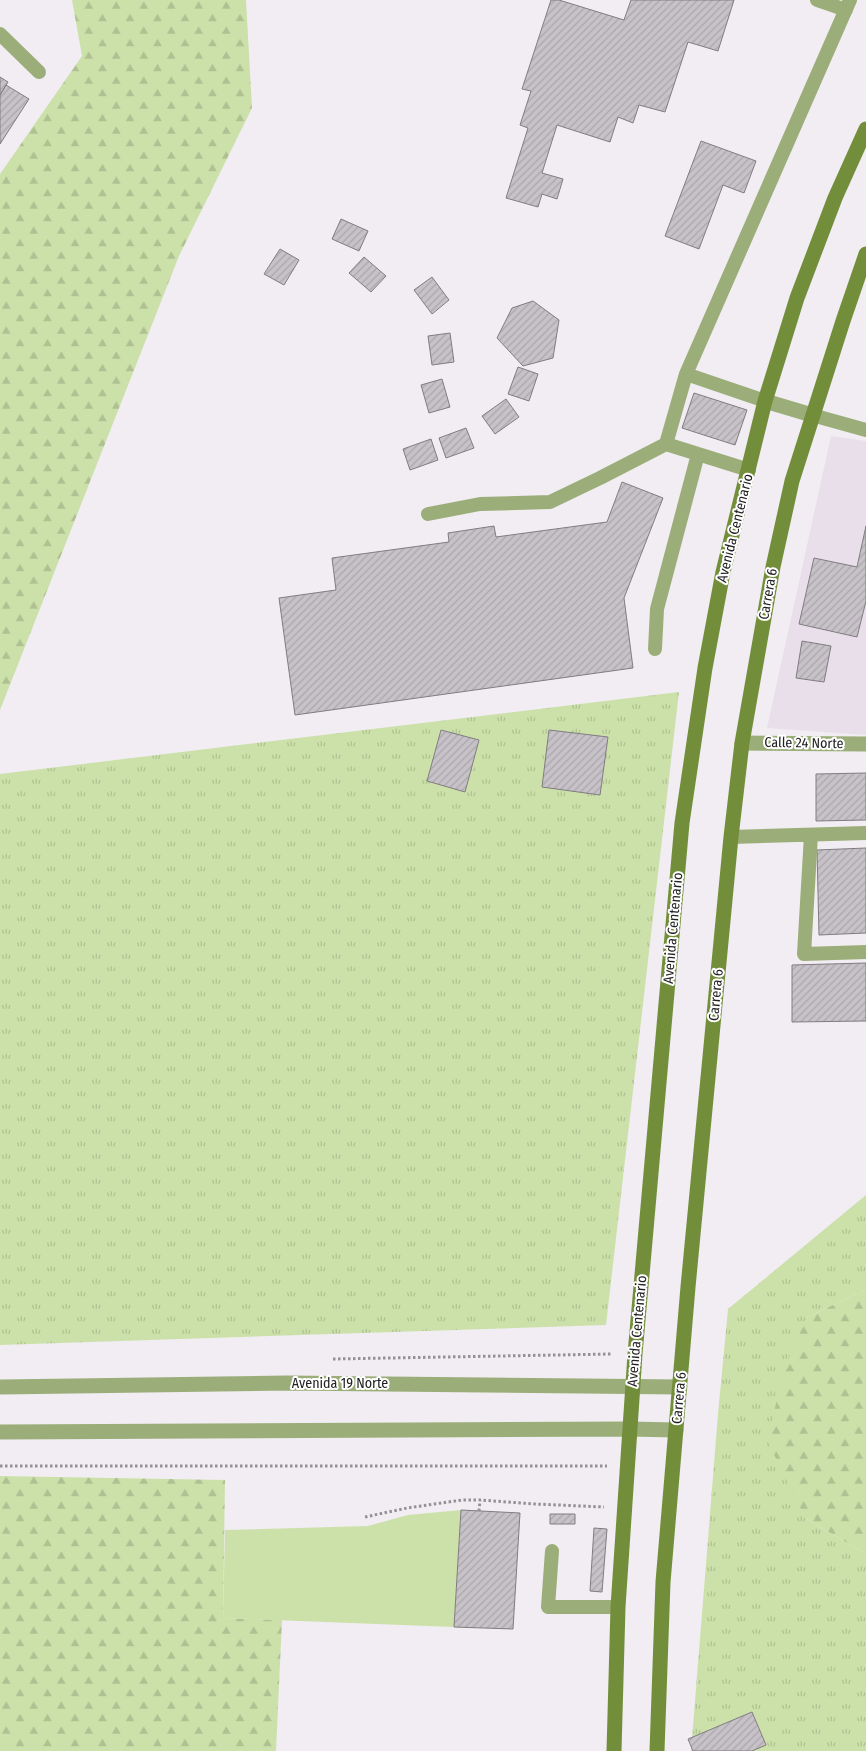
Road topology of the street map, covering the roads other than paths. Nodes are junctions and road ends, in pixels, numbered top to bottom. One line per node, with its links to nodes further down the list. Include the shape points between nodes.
1 (817, 0): 2 (lane)
2 (848, 5): 7 (lane)
3 (0, 34): 4 (lane)
4 (39, 72)
5 (866, 129): 8 (main road, Avenida Centenario, via 835,198 797,298)
6 (866, 254): 9 (main road, Carrera 6)
7 (686, 374): 8 (lane); 11 (lane)
8 (765, 401): 9 (street); 13 (main road, Avenida Centenario)
9 (812, 415): 10 (lane); 16 (main road, Carrera 6, via 792,481 773,567)
10 (866, 430)
11 (666, 444): 12 (lane); 14 (lane, via 550,502 480,504)
12 (698, 454): 13 (lane); 15 (lane, via 657,609)
13 (749, 470): 22 (main road, Avenida Centenario, via 723,572 682,823)
14 (428, 514)
15 (655, 649)
16 (742, 743): 17 (street, Calle 24 Norte); 20 (main road, Carrera 6)
17 (866, 744)
18 (866, 833): 19 (lane)
19 (811, 835): 20 (lane); 21 (lane, via 804,954)
20 (731, 837): 24 (main road, Carrera 6)
21 (866, 952)
22 (632, 1386): 23 (street, Avenida 19 Norte, via 287,1382); 24 (street, Avenida 19 Norte); 25 (main road, Avenida Centenario)
23 (0, 1387)
24 (680, 1387): 26 (main road, Carrera 6)
25 (629, 1429): 26 (street); 27 (street); 29 (main road, Avenida Centenario)
26 (676, 1430): 31 (main road, Carrera 6, via 664,1582)
27 (0, 1432)
28 (552, 1551): 29 (lane, via 548,1607)
29 (618, 1607): 30 (main road, Avenida Centenario)
30 (614, 1751)
31 (657, 1751)

